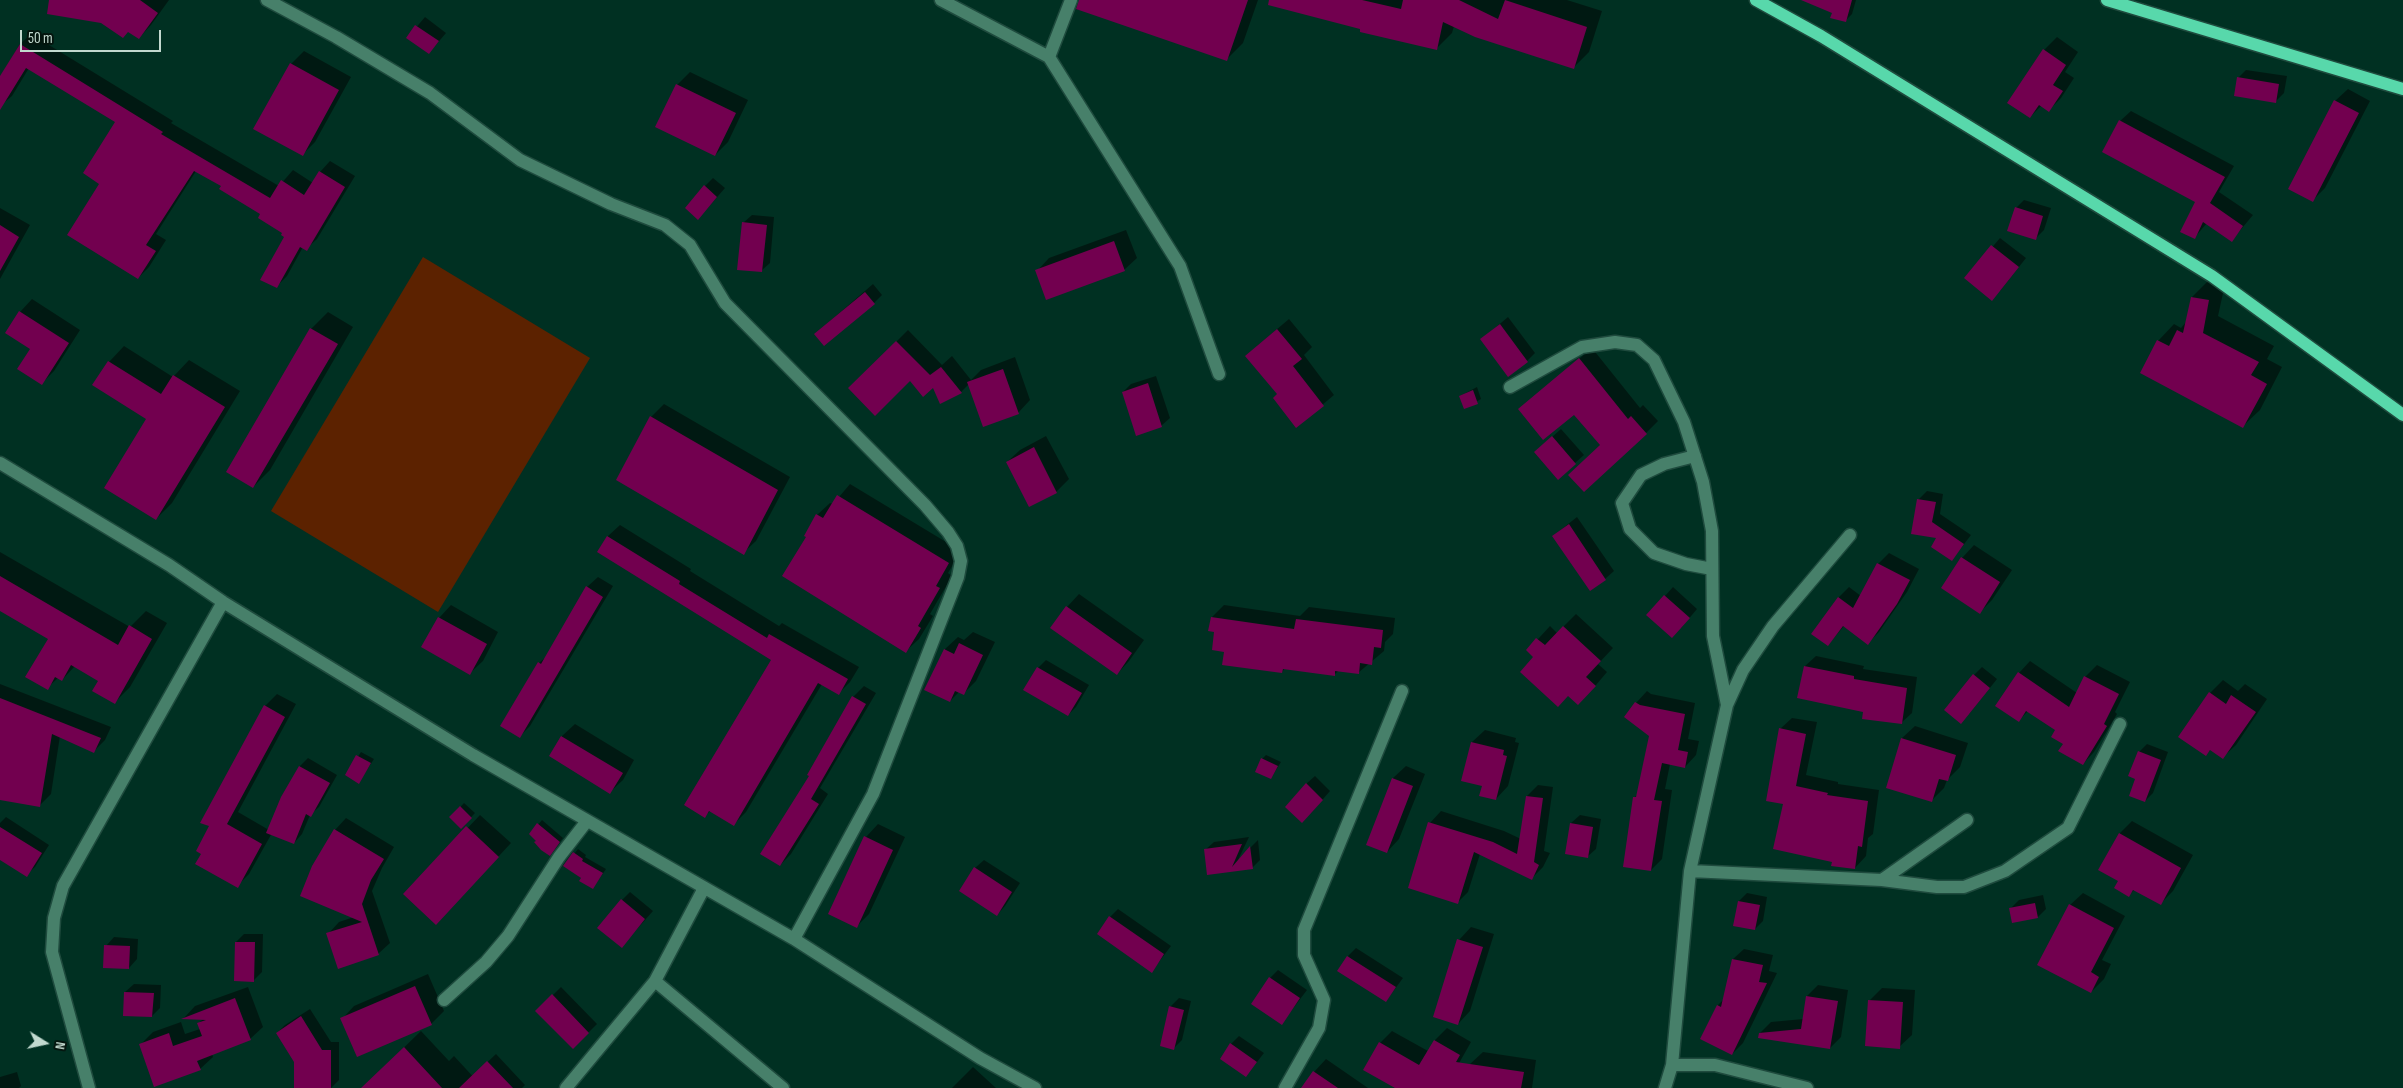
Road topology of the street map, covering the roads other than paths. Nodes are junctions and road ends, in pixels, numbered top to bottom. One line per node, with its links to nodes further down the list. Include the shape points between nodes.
1 (268, 0): 24 (street, via 430,92 520,160 611,204 665,225 690,245 725,303 925,505 957,546 961,562 958,577 873,794)
2 (941, 0): 6 (street)
3 (1071, 0): 6 (street)
4 (1756, 0): 10 (main road, via 1821,36 2212,276)
5 (2107, 0): 7 (main road)
6 (1049, 57): 8 (street, via 1180,266)
7 (2403, 89)
8 (1219, 374)
9 (1510, 387): 11 (street, via 1582,348 1616,342 1637,345 1654,360 1684,422)
10 (2403, 415)
11 (1695, 456): 14 (street, via 1712,531); 14 (street, via 1664,464 1640,475 1622,503 1630,529 1654,553)
12 (0, 463): 15 (street)
13 (1850, 535): 17 (street, via 1773,626 1743,670)
14 (1712, 569): 17 (street, via 1713,636)
15 (224, 602): 19 (street, via 473,755); 28 (street, via 63,886 54,918 52,952)
16 (1402, 691): 32 (street, via 1304,930 1304,955 1324,1000 1319,1028)
17 (1727, 705): 21 (street)
18 (2120, 724): 22 (street, via 2068,828 2005,871 1964,887)
19 (587, 820): 23 (street); 26 (street, via 508,936 486,962)
20 (1967, 820): 22 (street)
21 (1690, 871): 22 (street); 27 (street)
22 (1882, 880)
23 (704, 888): 24 (street); 25 (street)
24 (794, 939): 31 (street, via 980,1058)
25 (655, 981): 29 (street); 30 (street)
26 (444, 1000)
27 (1672, 1065): 33 (street); 34 (street, via 1715,1065)
28 (89, 1088)
29 (566, 1088)
30 (783, 1088)
31 (1034, 1088)
32 (1285, 1088)
33 (1665, 1088)
34 (1807, 1088)

